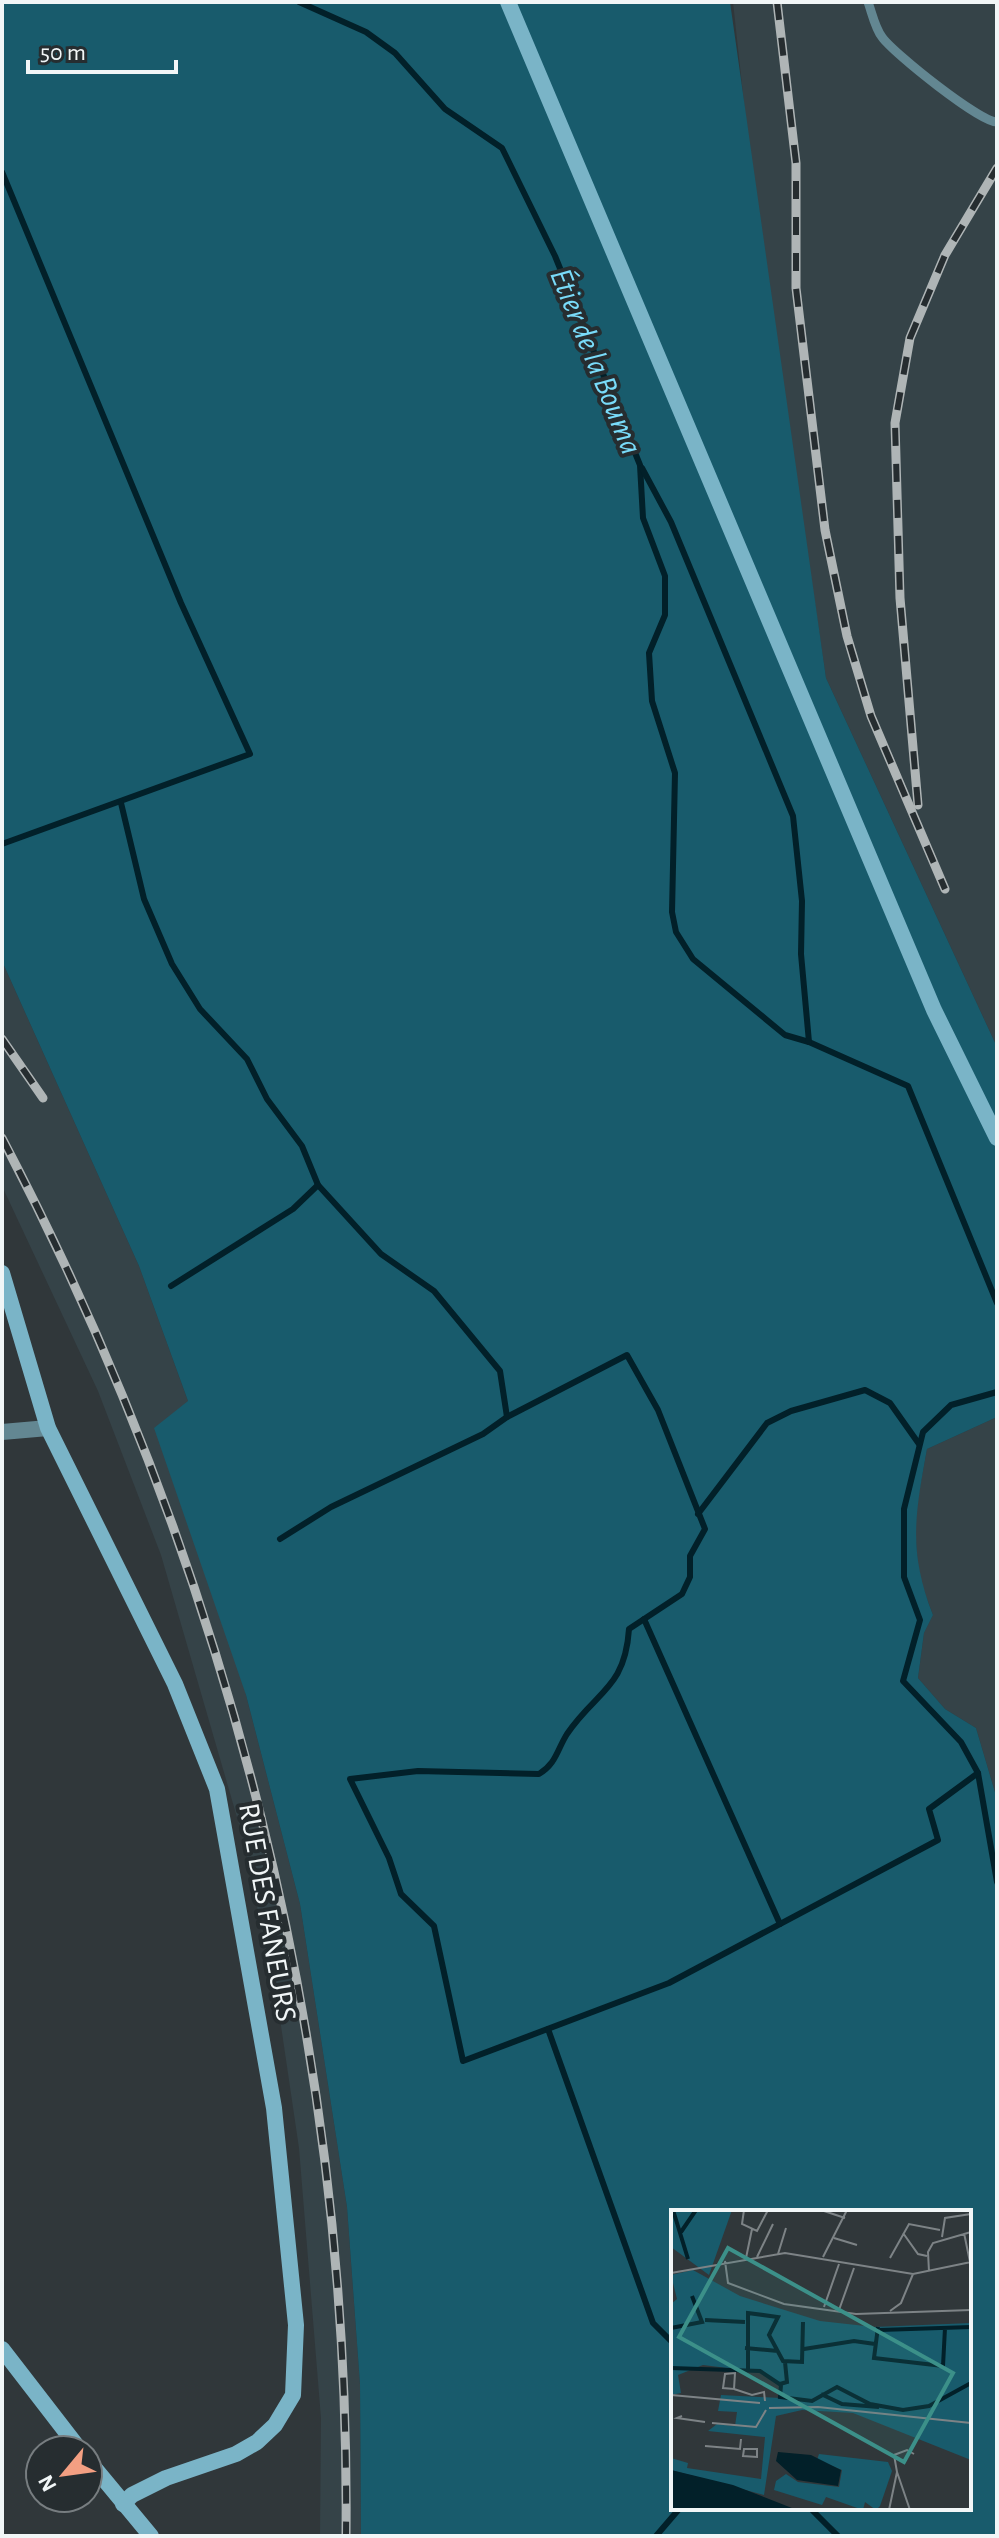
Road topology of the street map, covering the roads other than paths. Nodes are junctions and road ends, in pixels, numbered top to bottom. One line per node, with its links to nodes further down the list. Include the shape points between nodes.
1 (508, 2): 4 (street, via 934,1010)
2 (868, 2): 3 (lane, via 881,37 965,108)
3 (997, 122)
4 (997, 1138)
5 (2, 1273): 6 (street, RUE DES FANEURS)
6 (4, 1292): 7 (street, RUE DES FANEURS)
7 (48, 1428): 8 (street); 12 (street, RUE DES FANEURS, via 175,1684 217,1789 274,2108 296,2325 293,2395 275,2425 236,2454 166,2478)
8 (2, 1432)
9 (2, 2349): 10 (street)
10 (68, 2434)
11 (104, 2480): 12 (street)
12 (123, 2504): 13 (street)
13 (151, 2536)

